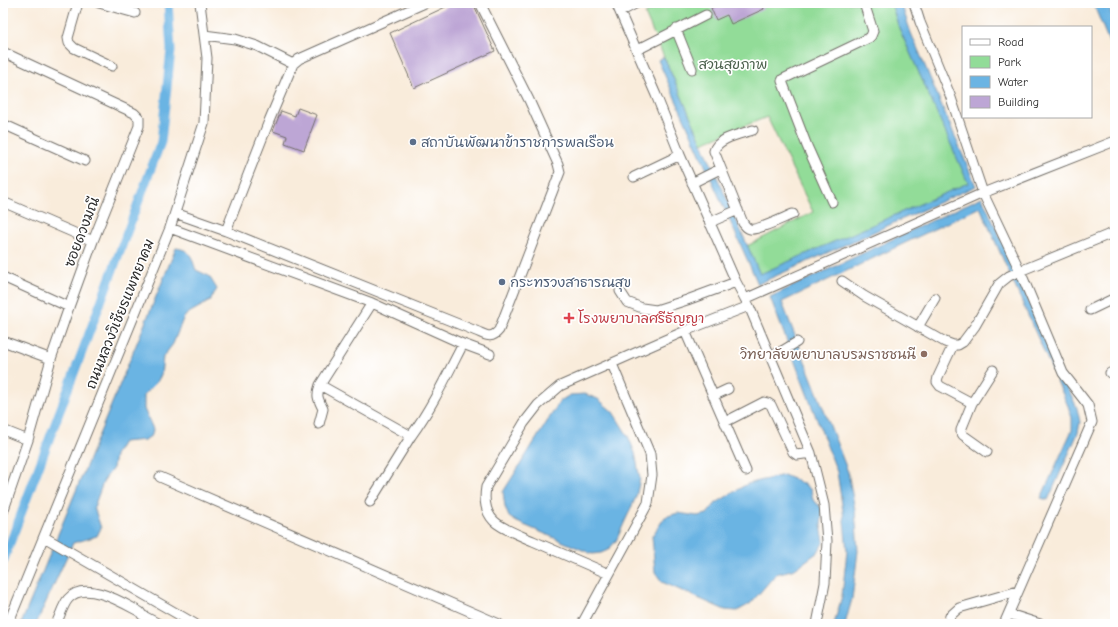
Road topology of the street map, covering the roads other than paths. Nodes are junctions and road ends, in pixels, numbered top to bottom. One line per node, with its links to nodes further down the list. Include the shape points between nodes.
1 (78, 3): 18 (street, via 68,38 69,43 74,48)
2 (99, 3): 11 (street)
3 (200, 3): 14 (street, ถนนหลวงวิเชียรแพทยาคม)
4 (425, 3): 17 (street, via 299,59)
5 (480, 3): 36 (street, via 529,100 560,172 495,335 490,336 476,331)
6 (616, 3): 10 (street)
7 (637, 3): 10 (street)
8 (864, 3): 29 (street, via 873,31 869,38 782,81)
9 (914, 3): 28 (street, via 950,95)
10 (620, 12): 15 (street)
11 (135, 14)
12 (706, 15): 13 (street)
13 (676, 29): 15 (street); 19 (street)
14 (204, 35): 17 (street, via 235,39); 32 (street, ถนนหลวงวิเชียรแพทยาคม, via 207,58 204,123)
15 (637, 50): 23 (street)
16 (3, 52): 38 (street, ซอยดวงมณี, via 134,113 139,118 140,126)
17 (293, 64): 36 (street)
18 (112, 66)
19 (692, 69)
20 (3, 124): 24 (street)
21 (753, 130): 25 (street, via 718,143 714,151)
22 (1115, 141): 28 (street)
23 (680, 155): 26 (street); 27 (street)
24 (85, 161)
25 (715, 172): 27 (street); 31 (street)
26 (634, 177)
27 (692, 183): 34 (street)
28 (983, 193): 39 (street); 46 (street, via 767,288)
29 (832, 202)
30 (6, 204): 38 (street)
31 (736, 211): 33 (street, via 746,227 752,230); 34 (street)
32 (175, 213): 35 (street, ถนนหลวงวิเชียรแพทยาคม); 36 (street)
33 (793, 214)
34 (710, 224): 42 (street)
35 (170, 228): 47 (street); 77 (street, ถนนหลวงวิเชียรแพทยาคม)
36 (226, 231)
37 (1115, 232): 39 (street)
38 (92, 241): 48 (street, ซอยดวงมณี)
39 (1019, 271): 55 (street, via 999,284 963,342); 79 (street, via 1063,373 1088,406 1092,422)
40 (3, 277): 48 (street)
41 (842, 281): 50 (street)
42 (736, 282): 43 (street, via 656,310 627,302); 46 (street)
43 (620, 291)
44 (935, 298): 50 (street)
45 (1115, 298): 49 (street)
46 (749, 300): 51 (street); 57 (street)
47 (372, 303): 54 (street); 61 (street)
48 (69, 307): 58 (street, ซอยดวงมณี)
49 (1090, 310)
50 (918, 327): 55 (street)
51 (685, 331): 59 (street); 63 (street)
52 (3, 341): 58 (street)
53 (797, 342): 57 (street)
54 (463, 344): 56 (street); 68 (street, via 442,386)
55 (953, 345): 64 (street, via 937,382)
56 (490, 354)
57 (772, 355): 71 (street)
58 (51, 359): 69 (street, ซอยดวงมณี)
59 (612, 364): 78 (street, via 650,454 652,475 648,503); 78 (street, via 560,386 538,405 524,423 486,487 484,497 495,522)
60 (993, 370): 64 (street)
61 (320, 385): 66 (street, via 318,399 323,409); 68 (street)
62 (728, 389): 63 (street)
63 (713, 396): 65 (street)
64 (972, 403): 70 (street, via 961,432)
65 (725, 422): 71 (street, via 764,402 768,403 793,452 797,455); 72 (street)
66 (319, 424)
67 (3, 430): 69 (street)
68 (411, 436): 75 (street)
69 (28, 440): 74 (street, ซอยดวงมณี)
70 (987, 452)
71 (811, 453): 88 (street, via 824,505 827,541 825,583)
72 (746, 471)
73 (160, 477): 86 (street)
74 (5, 501): 76 (street, ซอยดวงมณี)
75 (370, 502)
76 (3, 512)
77 (44, 537): 82 (street); 83 (street, ถนนหลวงวิเชียรแพทยาคม)
78 (610, 574): 87 (street)
79 (1018, 591): 80 (street); 89 (street, via 958,608 950,616)
80 (1009, 614): 90 (street); 91 (street)
81 (140, 620): 84 (street, via 140,612 96,591 84,591 72,595 67,600); 85 (street)
82 (191, 623)
83 (8, 624)
84 (56, 624)
85 (159, 624)
86 (499, 624)
87 (582, 624)
88 (817, 624)
89 (948, 624)
90 (1004, 624)
91 (1040, 624)

